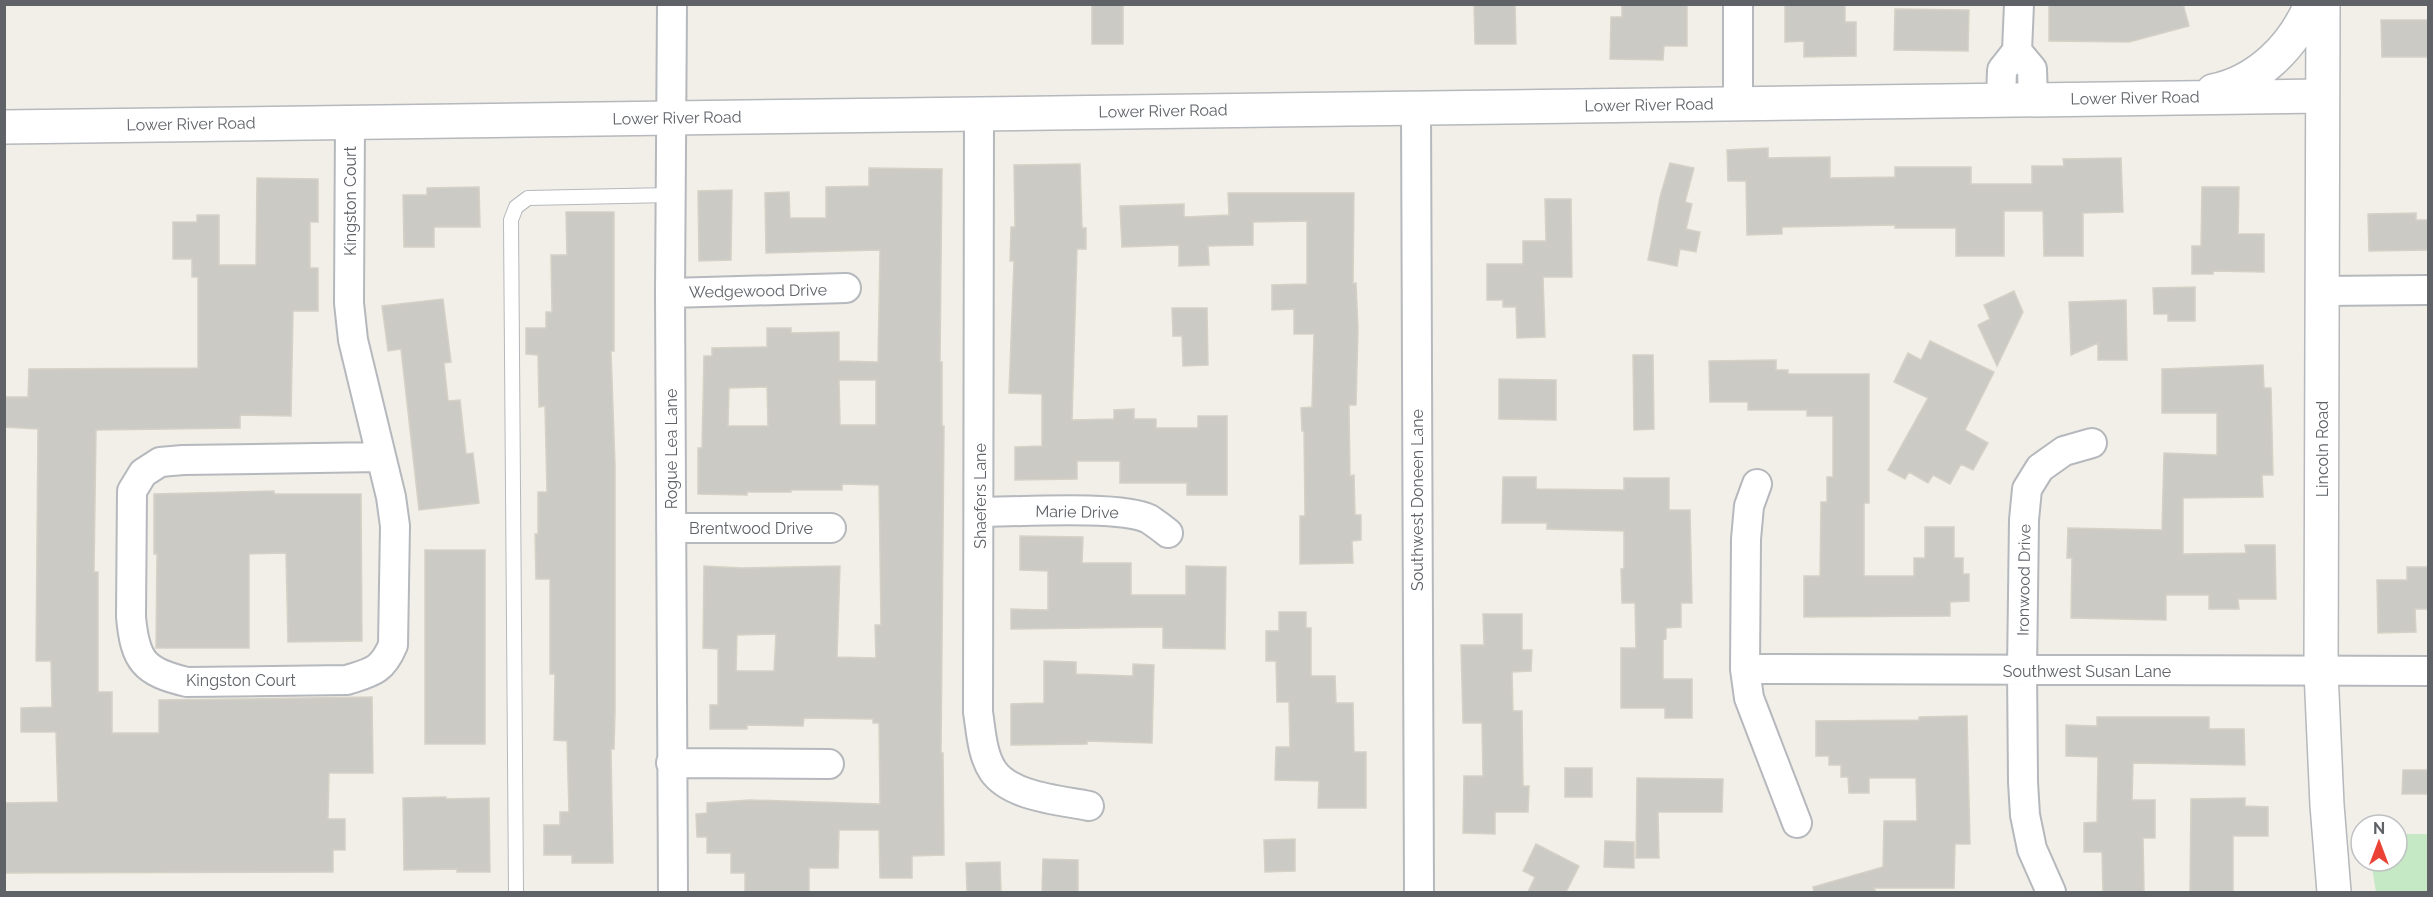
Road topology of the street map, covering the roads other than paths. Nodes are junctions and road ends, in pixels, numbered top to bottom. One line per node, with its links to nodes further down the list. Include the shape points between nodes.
1 (672, 4): 14 (street, Rogue Lea Lane)
2 (1738, 4): 11 (street)
3 (2019, 4): 6 (street)
4 (2311, 4): 8 (street, via 2293,37 2272,61 2231,87)
5 (2323, 4): 7 (street, Lincoln Road)
6 (2017, 51): 9 (street, via 2002,70); 10 (street, via 2032,69)
7 (2322, 96): 8 (street, Lower River Road); 20 (street, Lincoln Road)
8 (2181, 97): 10 (street, Lower River Road)
9 (2001, 99): 10 (street, Lower River Road); 11 (street, Lower River Road)
10 (2033, 99)
11 (1738, 104): 12 (street, Lower River Road)
12 (1416, 108): 13 (street, Lower River Road); 39 (street, Southwest Doneen Lane)
13 (979, 113): 14 (street, Lower River Road); 25 (street, Shaefers Lane)
14 (671, 118): 15 (street, Lower River Road); 17 (street, Rogue Lea Lane)
15 (350, 122): 16 (street, Lower River Road); 23 (street, Kingston Court, via 349,303 353,340)
16 (4, 127)
17 (671, 195): 21 (street, Rogue Lea Lane); 37 (lane, via 528,198 516,207 511,220)
18 (846, 288): 21 (street, Wedgewood Drive)
19 (2428, 290): 20 (street)
20 (2322, 291): 32 (street, Lincoln Road)
21 (670, 293): 26 (street, Rogue Lea Lane)
22 (2092, 443): 30 (street, Ironwood Drive, via 2064,451 2040,468 2027,489)
23 (380, 457): 23 (street, Kingston Court, via 395,526 393,645 386,663 371,673 347,680 187,682 148,668 138,653 131,617 132,491 143,473 160,462 183,460)
24 (1757, 483): 29 (street, via 1749,506 1746,539)
25 (980, 512): 28 (street, Marie Drive, via 1128,513 1148,518); 35 (street, Shaefers Lane, via 978,712 983,745 993,771 1010,787)
26 (671, 528): 27 (street, Brentwood Drive); 33 (street, Rogue Lea Lane)
27 (831, 528)
28 (1168, 533)
29 (1745, 669): 30 (street, Southwest Susan Lane); 36 (street, via 1751,707)
30 (2022, 670): 32 (street, Southwest Susan Lane); 40 (street, Ironwood Drive, via 2025,815 2032,849)
31 (2428, 671): 32 (street, Southwest Susan Lane)
32 (2321, 672): 41 (street, Lincoln Road)
33 (670, 763): 34 (street); 38 (street, Rogue Lea Lane)
34 (829, 764)
35 (1089, 806)
36 (1797, 823)
37 (516, 892)
38 (673, 892)
39 (1419, 892)
40 (2052, 892)
41 (2334, 892)

